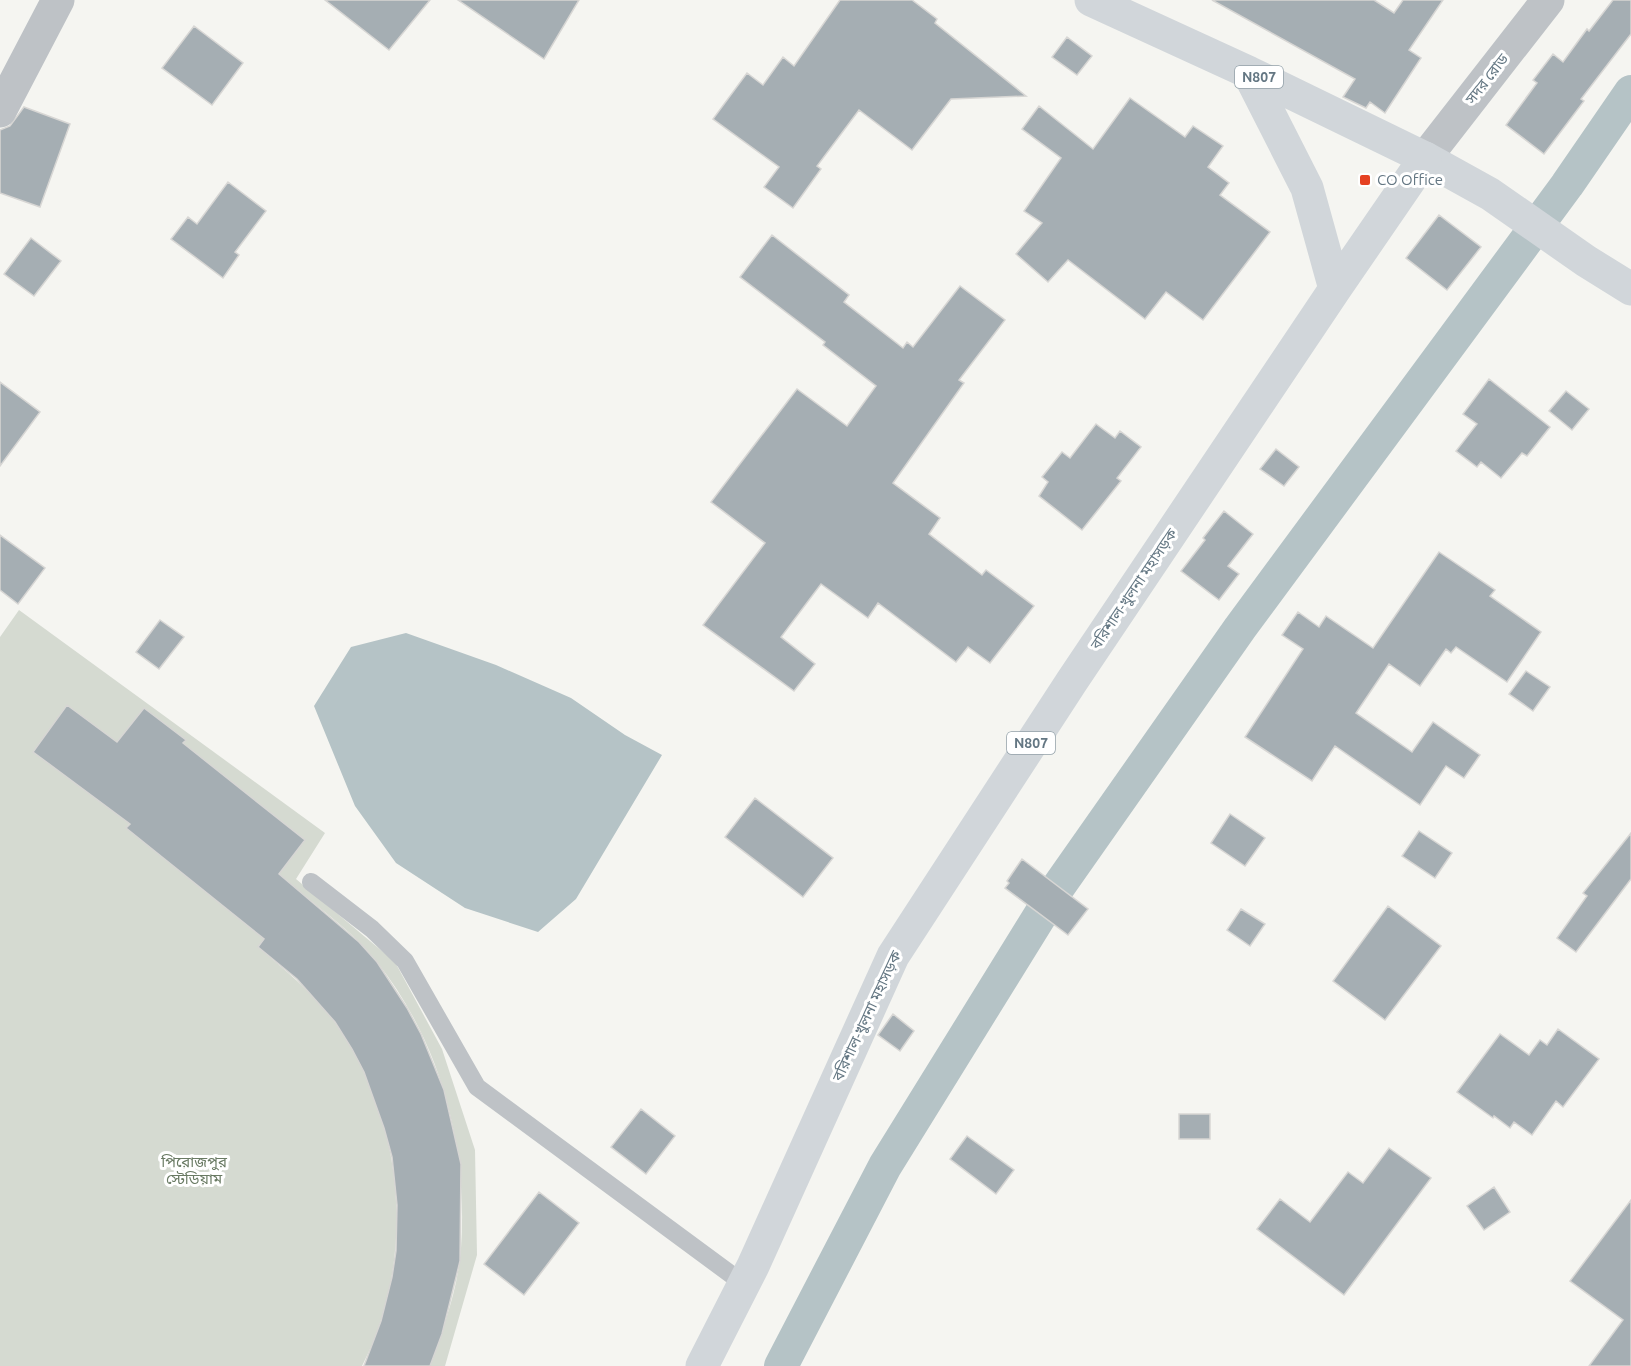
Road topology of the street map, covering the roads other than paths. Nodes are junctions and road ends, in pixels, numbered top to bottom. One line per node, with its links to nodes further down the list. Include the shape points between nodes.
1 (58, 0): 5 (street)
2 (1091, 0): 4 (main road, N807)
3 (1546, 1): 6 (street, সদর রোড)
4 (1248, 72): 6 (main road, N807); 7 (main road, N807, via 1306,188)
5 (0, 111)
6 (1425, 158): 7 (main road, বরিশাল-খুলনা মহাসড়ক / N807); 8 (main road, via 1490,194)
7 (1335, 289): 10 (main road, বরিশাল-খুলনা মহাসড়ক / N807, via 893,956)
8 (1631, 289)
9 (310, 882): 10 (lane, via 372,929 405,962 477,1087)
10 (744, 1284): 11 (main road, বরিশাল-খুলনা মহাসড়ক / N807)
11 (702, 1366)

